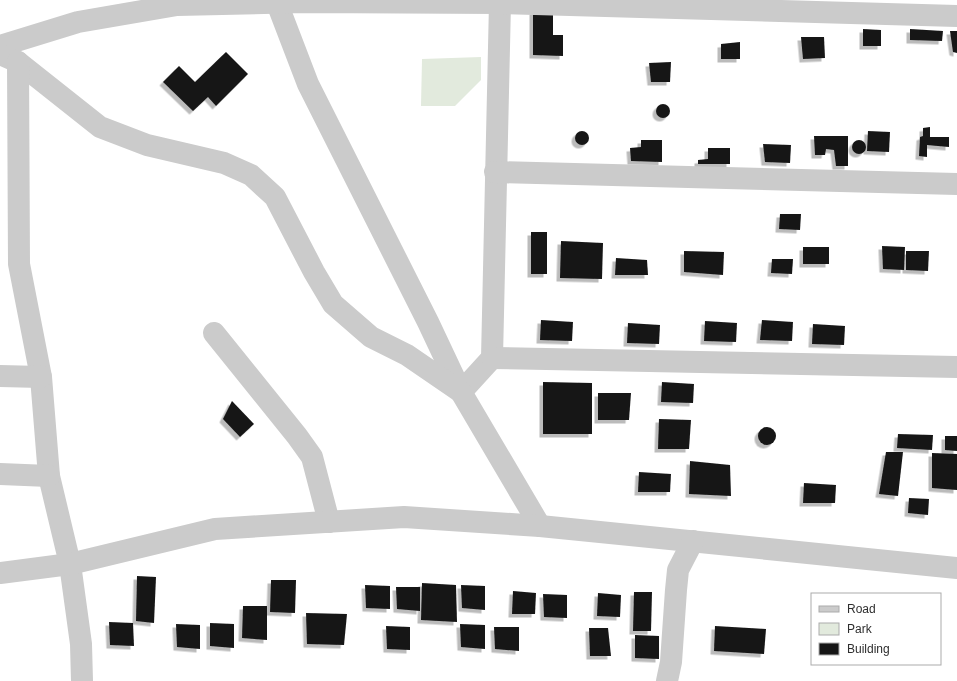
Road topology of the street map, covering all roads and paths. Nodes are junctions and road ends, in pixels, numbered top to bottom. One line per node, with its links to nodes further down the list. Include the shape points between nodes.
1 (277, 3): 2 (street); 4 (street, via 178,5 78,22); 14 (street, via 308,84)
2 (500, 3): 3 (street); 7 (street)
3 (957, 16)
4 (0, 46)
5 (9, 58): 6 (street); 14 (street, via 100,127 147,145 224,163 251,175 275,197 333,304 371,337 407,355)
6 (9, 156): 13 (street, via 19,264)
7 (495, 172): 8 (street); 10 (street)
8 (957, 184)
9 (214, 332): 17 (street, via 312,457)
10 (492, 358): 11 (street); 14 (street)
11 (957, 367)
12 (0, 376): 13 (street)
13 (41, 377): 16 (street)
14 (462, 392): 18 (street)
15 (0, 474): 16 (street)
16 (49, 476): 20 (street)
17 (329, 522): 18 (street, via 404,517); 20 (street, via 215,530)
18 (540, 526): 19 (street)
19 (694, 541): 21 (street); 24 (street, via 678,570 671,662)
20 (70, 564): 22 (street); 23 (street, via 81,644)
21 (957, 568)
22 (0, 573)
23 (82, 681)
24 (667, 681)

